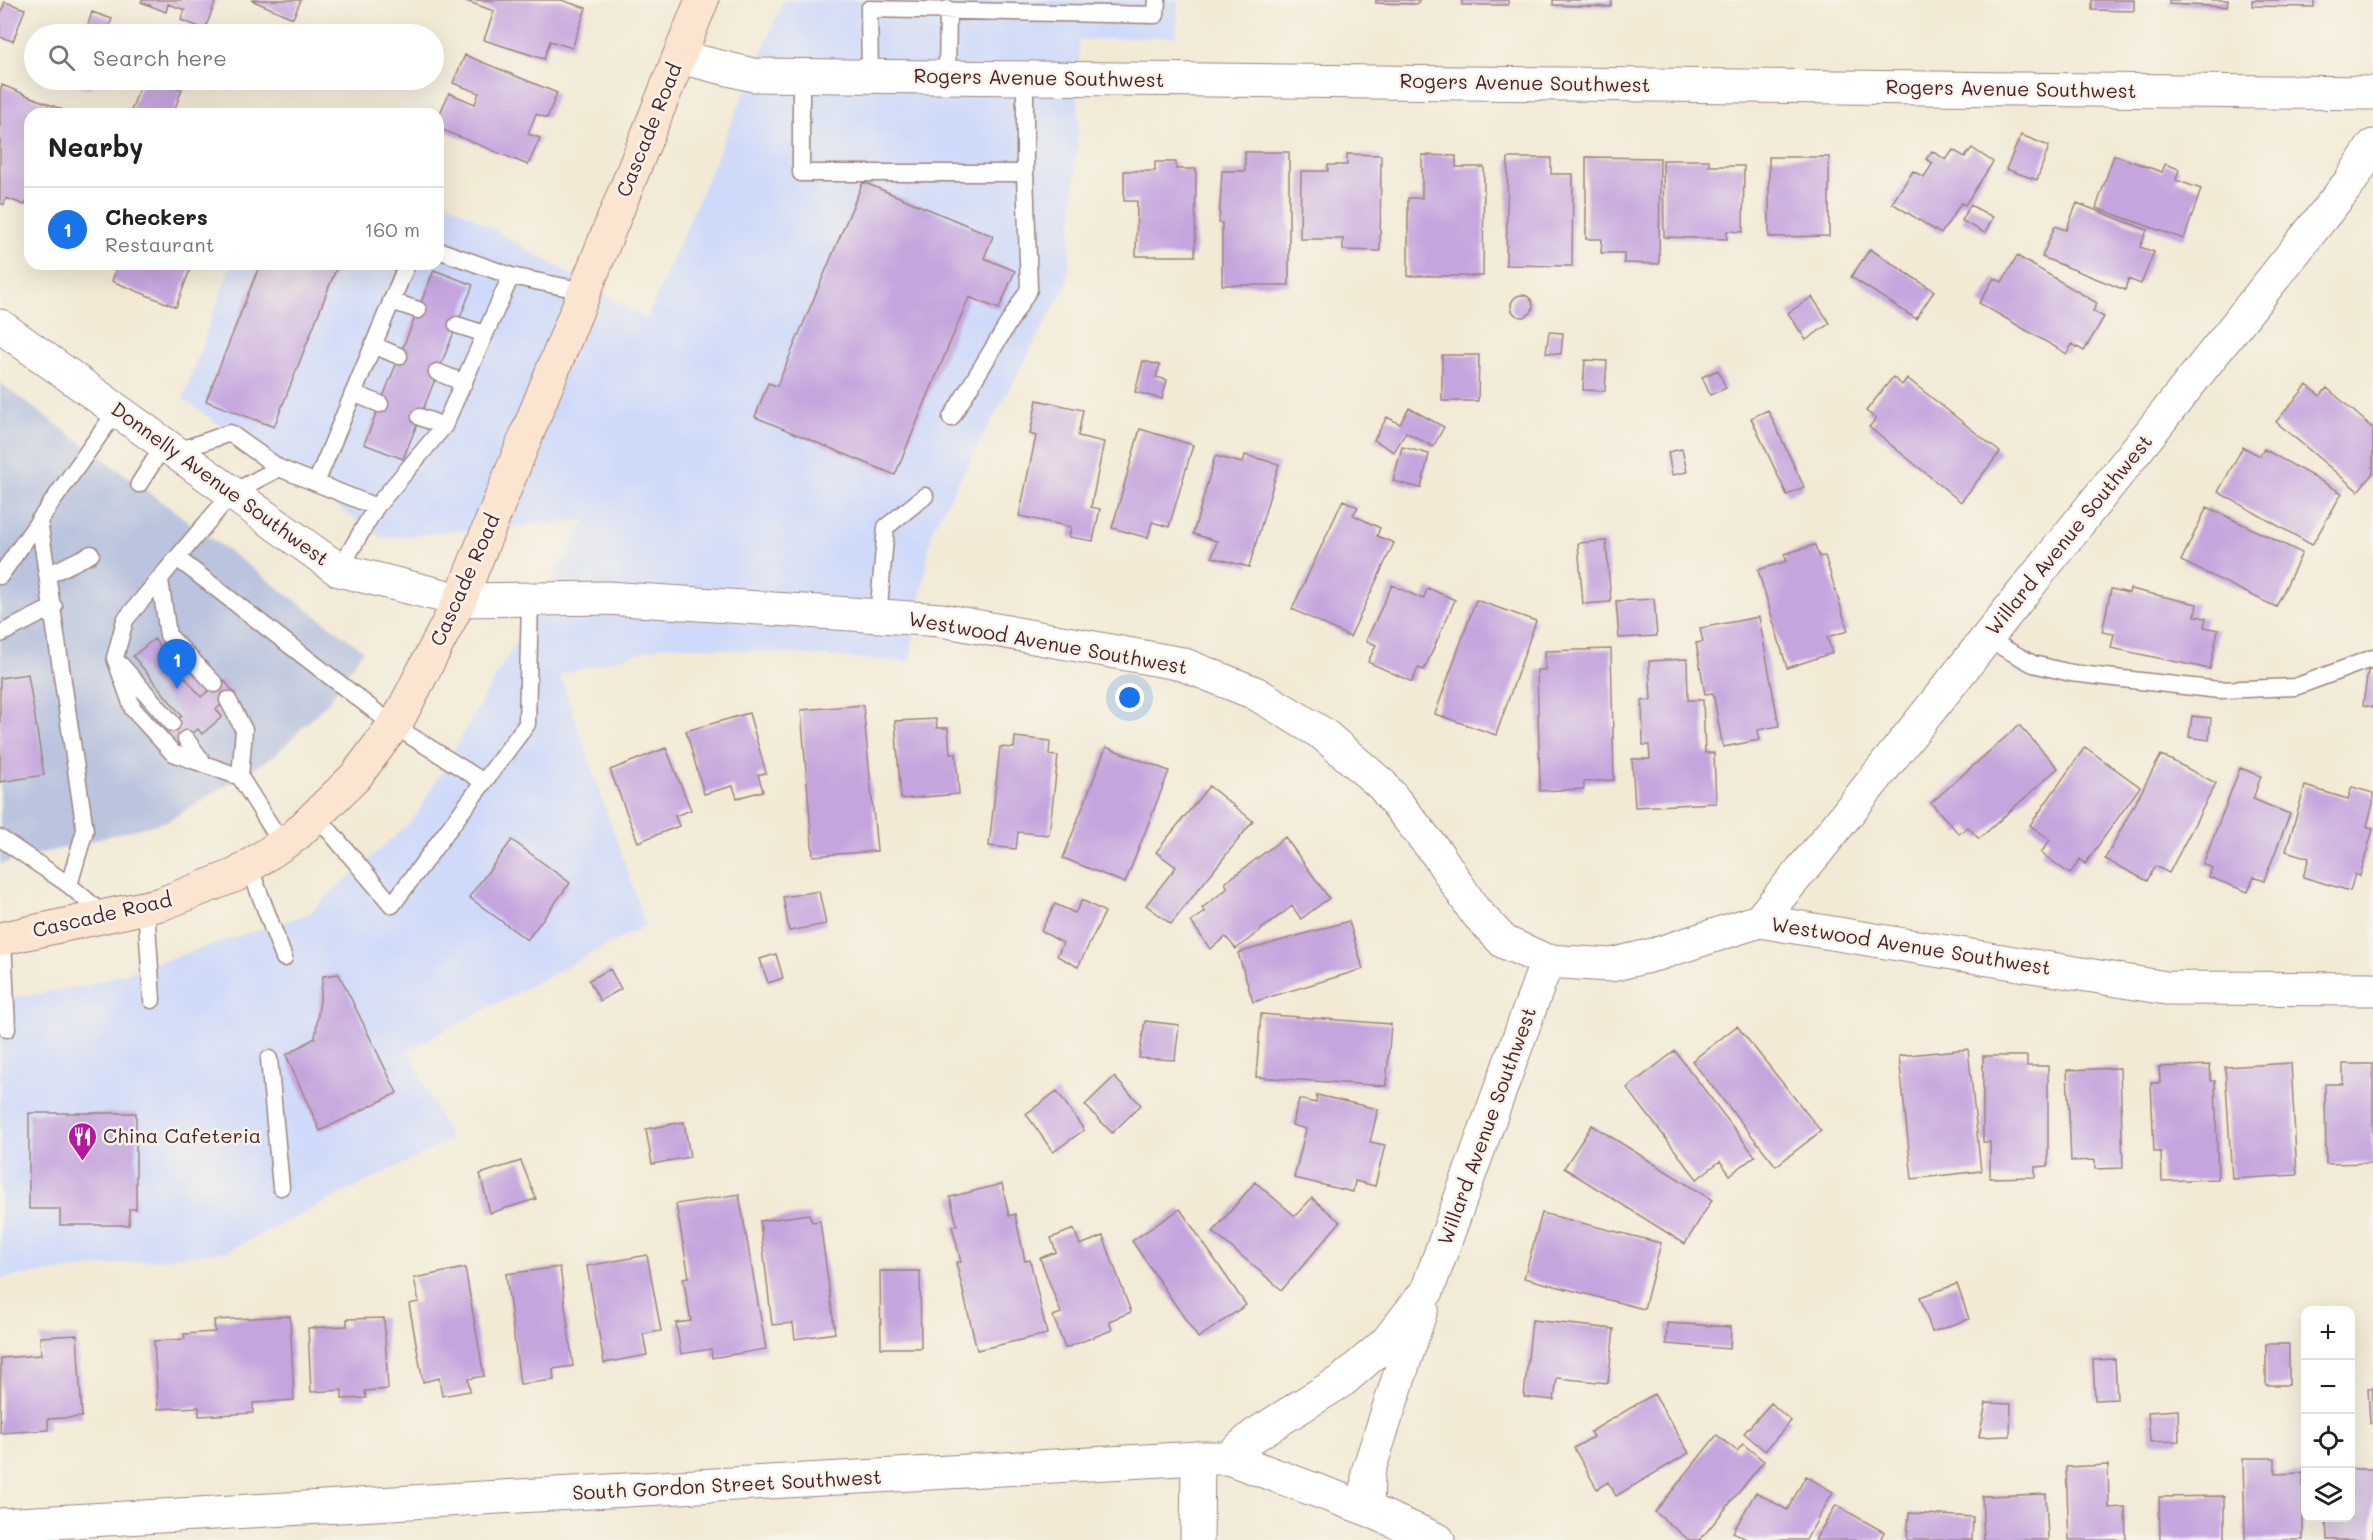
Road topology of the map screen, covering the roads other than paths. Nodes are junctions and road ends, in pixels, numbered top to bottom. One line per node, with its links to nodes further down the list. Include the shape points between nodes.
1 (702, 0): 4 (main road, Cascade Road)
2 (1156, 0): 3 (lane, via 1156,15)
3 (948, 9): 6 (lane, via 869,9); 7 (lane)
4 (679, 57): 5 (street, Rogers Avenue Southwest, via 753,75); 15 (main road, Cascade Road)
5 (801, 75): 6 (street, Rogers Avenue Southwest); 11 (lane, via 801,172)
6 (870, 76): 7 (street, Rogers Avenue Southwest)
7 (947, 76): 8 (street, Rogers Avenue Southwest)
8 (1025, 78): 9 (street, Rogers Avenue Southwest); 11 (lane)
9 (2373, 93)
10 (2373, 146): 50 (street, Willard Avenue Southwest, via 2350,182)
11 (1025, 172): 29 (lane, via 1029,289)
12 (444, 252): 14 (lane)
13 (404, 270): 16 (lane)
14 (511, 276): 15 (lane); 20 (lane)
15 (584, 291): 46 (main road, Cascade Road)
16 (391, 301): 17 (lane); 21 (lane)
17 (418, 310)
18 (457, 325): 20 (lane)
19 (0, 326): 27 (street, Donnelly Avenue Southwest)
20 (485, 334): 24 (lane)
21 (373, 345): 22 (lane); 25 (lane)
22 (399, 356)
23 (437, 372): 24 (lane)
24 (464, 383): 30 (lane)
25 (353, 393): 26 (lane); 33 (lane)
26 (380, 404)
27 (117, 410): 31 (street, Donnelly Avenue Southwest); 38 (lane)
28 (420, 417): 30 (lane)
29 (951, 418)
30 (444, 426): 37 (lane)
31 (170, 449): 32 (lane, via 230,433); 34 (lane); 35 (street, Donnelly Avenue Southwest)
32 (279, 468): 33 (lane); 35 (lane)
33 (316, 483): 37 (lane)
34 (139, 484)
35 (232, 493): 40 (lane); 41 (street, Donnelly Avenue Southwest)
36 (925, 496): 48 (lane, via 886,527)
37 (376, 507): 41 (lane)
38 (39, 520): 42 (lane); 43 (lane)
39 (91, 554): 42 (lane)
40 (177, 558): 44 (lane); 56 (lane)
41 (339, 570): 46 (street, Donnelly Avenue Southwest)
42 (48, 575): 47 (lane)
43 (0, 576)
44 (160, 580): 51 (lane, via 125,620); 53 (lane, via 168,635)
45 (530, 599): 46 (street, Westwood Avenue Southwest); 48 (street, Westwood Avenue Southwest, via 608,598); 60 (lane, via 527,724)
46 (460, 600): 56 (main road, Cascade Road)
47 (54, 607): 49 (lane); 65 (lane, via 85,830)
48 (878, 616): 71 (street, Westwood Avenue Southwest, via 941,620 1182,664 1255,693 1323,734 1382,785 1438,855 1474,910 1504,942)
49 (0, 634)
50 (1987, 639): 52 (lane, via 2033,664 2071,673 2219,690 2295,687); 68 (street, Willard Avenue Southwest)
51 (115, 658): 55 (lane); 58 (lane, via 133,709 173,753)
52 (2373, 658)
53 (215, 684)
54 (228, 700): 59 (lane, via 244,730)
55 (172, 723)
56 (393, 725): 60 (lane); 61 (main road, Cascade Road, via 356,776)
57 (186, 739): 58 (lane)
58 (204, 764): 59 (lane)
59 (240, 777): 63 (lane)
60 (484, 782): 61 (lane, via 392,905)
61 (316, 816): 63 (main road, Cascade Road)
62 (0, 838): 65 (lane)
63 (282, 844): 64 (main road, Cascade Road)
64 (249, 866): 66 (main road, Cascade Road, via 236,875); 70 (lane)
65 (69, 885): 67 (lane)
66 (146, 907): 67 (main road, Cascade Road); 73 (lane)
67 (105, 916): 69 (main road, Cascade Road)
68 (1759, 921): 71 (street, Westwood Avenue Southwest, via 1611,965); 72 (street, Westwood Avenue Southwest, via 2166,988)
69 (2, 938): 74 (lane)
70 (284, 958)
71 (1547, 961): 77 (street, Willard Avenue Southwest)
72 (2373, 989)
73 (152, 1000)
74 (7, 1029)
75 (269, 1059): 76 (lane)
76 (280, 1187)
77 (1427, 1291): 78 (street, Willard Avenue Southwest, via 1386,1342 1342,1380); 79 (street, Willard Avenue Southwest, via 1368,1472)
78 (1213, 1458): 79 (street, South Gordon Street Southwest); 80 (street, South Gordon Street Southwest); 81 (street)
79 (1367, 1509): 82 (street, South Gordon Street Southwest)
80 (0, 1525)
81 (1197, 1540)
82 (1438, 1540)

